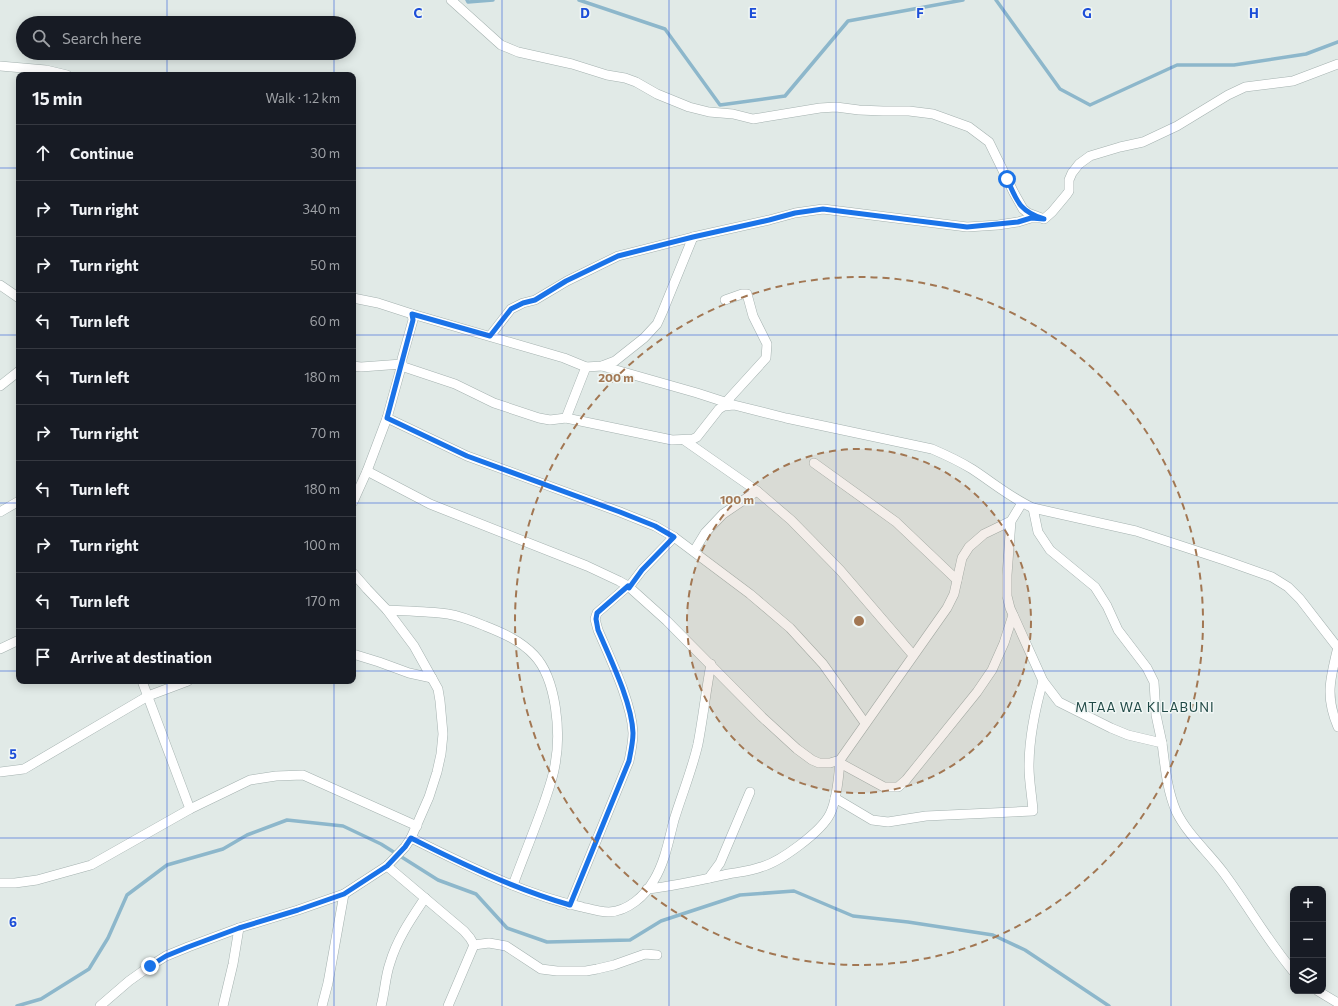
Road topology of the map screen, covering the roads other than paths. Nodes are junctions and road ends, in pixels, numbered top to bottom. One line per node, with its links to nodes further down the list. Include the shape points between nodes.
1 (451, 0): 5 (street, via 501,45 518,52 625,78 689,107 709,112 753,119 806,109 836,107 921,112 956,122 969,127 989,142 1018,202 1028,213)
2 (1338, 64): 5 (street, via 1294,81 1245,87 1177,126 1143,142 1090,156 1072,173 1069,191)
3 (0, 66): 4 (street)
4 (54, 72)
5 (1044, 219): 6 (street, via 1031,218 1018,222 967,227 823,209)
6 (693, 237): 12 (street, via 618,256 566,281 535,300 511,309); 15 (street, via 657,324 630,350 615,361)
7 (0, 285): 8 (street)
8 (16, 296)
9 (356, 299): 11 (street)
10 (725, 300): 19 (street, via 747,294 753,316 767,344 766,358)
11 (412, 314): 12 (street); 13 (street, via 413,320)
12 (490, 336): 16 (street)
13 (402, 364): 14 (street); 20 (street); 21 (street, via 408,369 455,384 494,403 530,415 550,420)
14 (356, 366)
15 (602, 366): 16 (street); 19 (street, via 697,392)
16 (586, 367): 21 (street)
17 (16, 373): 18 (street)
18 (0, 386)
19 (730, 404): 22 (street, via 719,410 697,437); 28 (street, via 932,449 971,468)
20 (387, 418): 24 (street); 32 (street, via 467,456 620,512)
21 (566, 418): 22 (street, via 672,440)
22 (684, 440): 25 (street)
23 (814, 463): 35 (street, via 896,522)
24 (367, 471): 26 (street); 36 (street, via 430,504 593,569)
25 (757, 491): 33 (street, via 723,514 705,532); 43 (street, via 826,555)
26 (356, 495)
27 (16, 503): 30 (street)
28 (1022, 503): 29 (street); 31 (street)
29 (1033, 508): 40 (street, via 1136,531 1272,577 1288,587 1300,599); 52 (street, via 1038,532 1050,550 1095,587 1118,630 1150,672 1154,682 1156,715)
30 (0, 512)
31 (1011, 521): 35 (street, via 984,534 969,547 962,558); 38 (street, via 1007,596)
32 (674, 537): 33 (street); 36 (street)
33 (694, 551): 50 (street, via 790,628 823,664)
34 (356, 577): 37 (street)
35 (957, 580): 43 (street, via 947,608)
36 (628, 587): 44 (street); 67 (street, via 597,613 596,619 598,630 625,696 632,720 633,743 629,761)
37 (387, 610): 45 (street, via 414,646); 63 (street, via 448,614 472,620 509,636 524,646 542,666 555,705 558,730 555,766)
38 (1013, 615): 46 (street); 53 (street, via 992,670 898,787 884,787)
39 (16, 641): 41 (street)
40 (1338, 648): 51 (street, via 1330,700)
41 (0, 649)
42 (356, 655): 45 (street)
43 (913, 655): 50 (street)
44 (711, 664): 53 (street, via 762,717 812,760 819,763); 64 (street, via 694,760 659,872)
45 (432, 678): 58 (street, via 438,689 440,701 442,748 429,797)
46 (1043, 681): 52 (street, via 1059,702 1074,710 1128,735); 56 (street, via 1035,708 1030,750 1032,811 926,816 888,822 872,820)
47 (143, 684): 49 (street)
48 (180, 684): 49 (street)
49 (148, 696): 54 (street, via 24,769); 57 (street)
50 (865, 723): 53 (street)
51 (1338, 728)
52 (1162, 743): 71 (street, via 1169,790 1177,812)
53 (840, 762): 56 (street)
54 (0, 772)
55 (750, 792): 61 (street, via 720,863)
56 (834, 798): 61 (street, via 830,816 797,846 774,862 761,868)
57 (190, 810): 58 (street, via 250,780 303,775); 62 (street, via 91,865 37,880)
58 (417, 826): 59 (street)
59 (411, 838): 60 (street); 63 (street)
60 (387, 866): 65 (street); 66 (street)
61 (710, 878): 64 (street)
62 (0, 883)
63 (513, 885): 67 (street)
64 (648, 889): 67 (street, via 627,907 608,912)
65 (344, 894): 68 (street); 76 (street)
66 (426, 898): 69 (street, via 464,931); 77 (street, via 400,937 389,964)
67 (570, 905)
68 (239, 928): 74 (street, via 166,956 129,981); 75 (street)
69 (474, 945): 70 (street, via 489,943 506,946 540,969 557,971 592,970 644,954); 78 (street)
70 (657, 955)
71 (1290, 967)
72 (1323, 994): 73 (street)
73 (1338, 1003)
74 (100, 1006)
75 (223, 1006)
76 (322, 1006)
77 (381, 1006)
78 (448, 1006)

